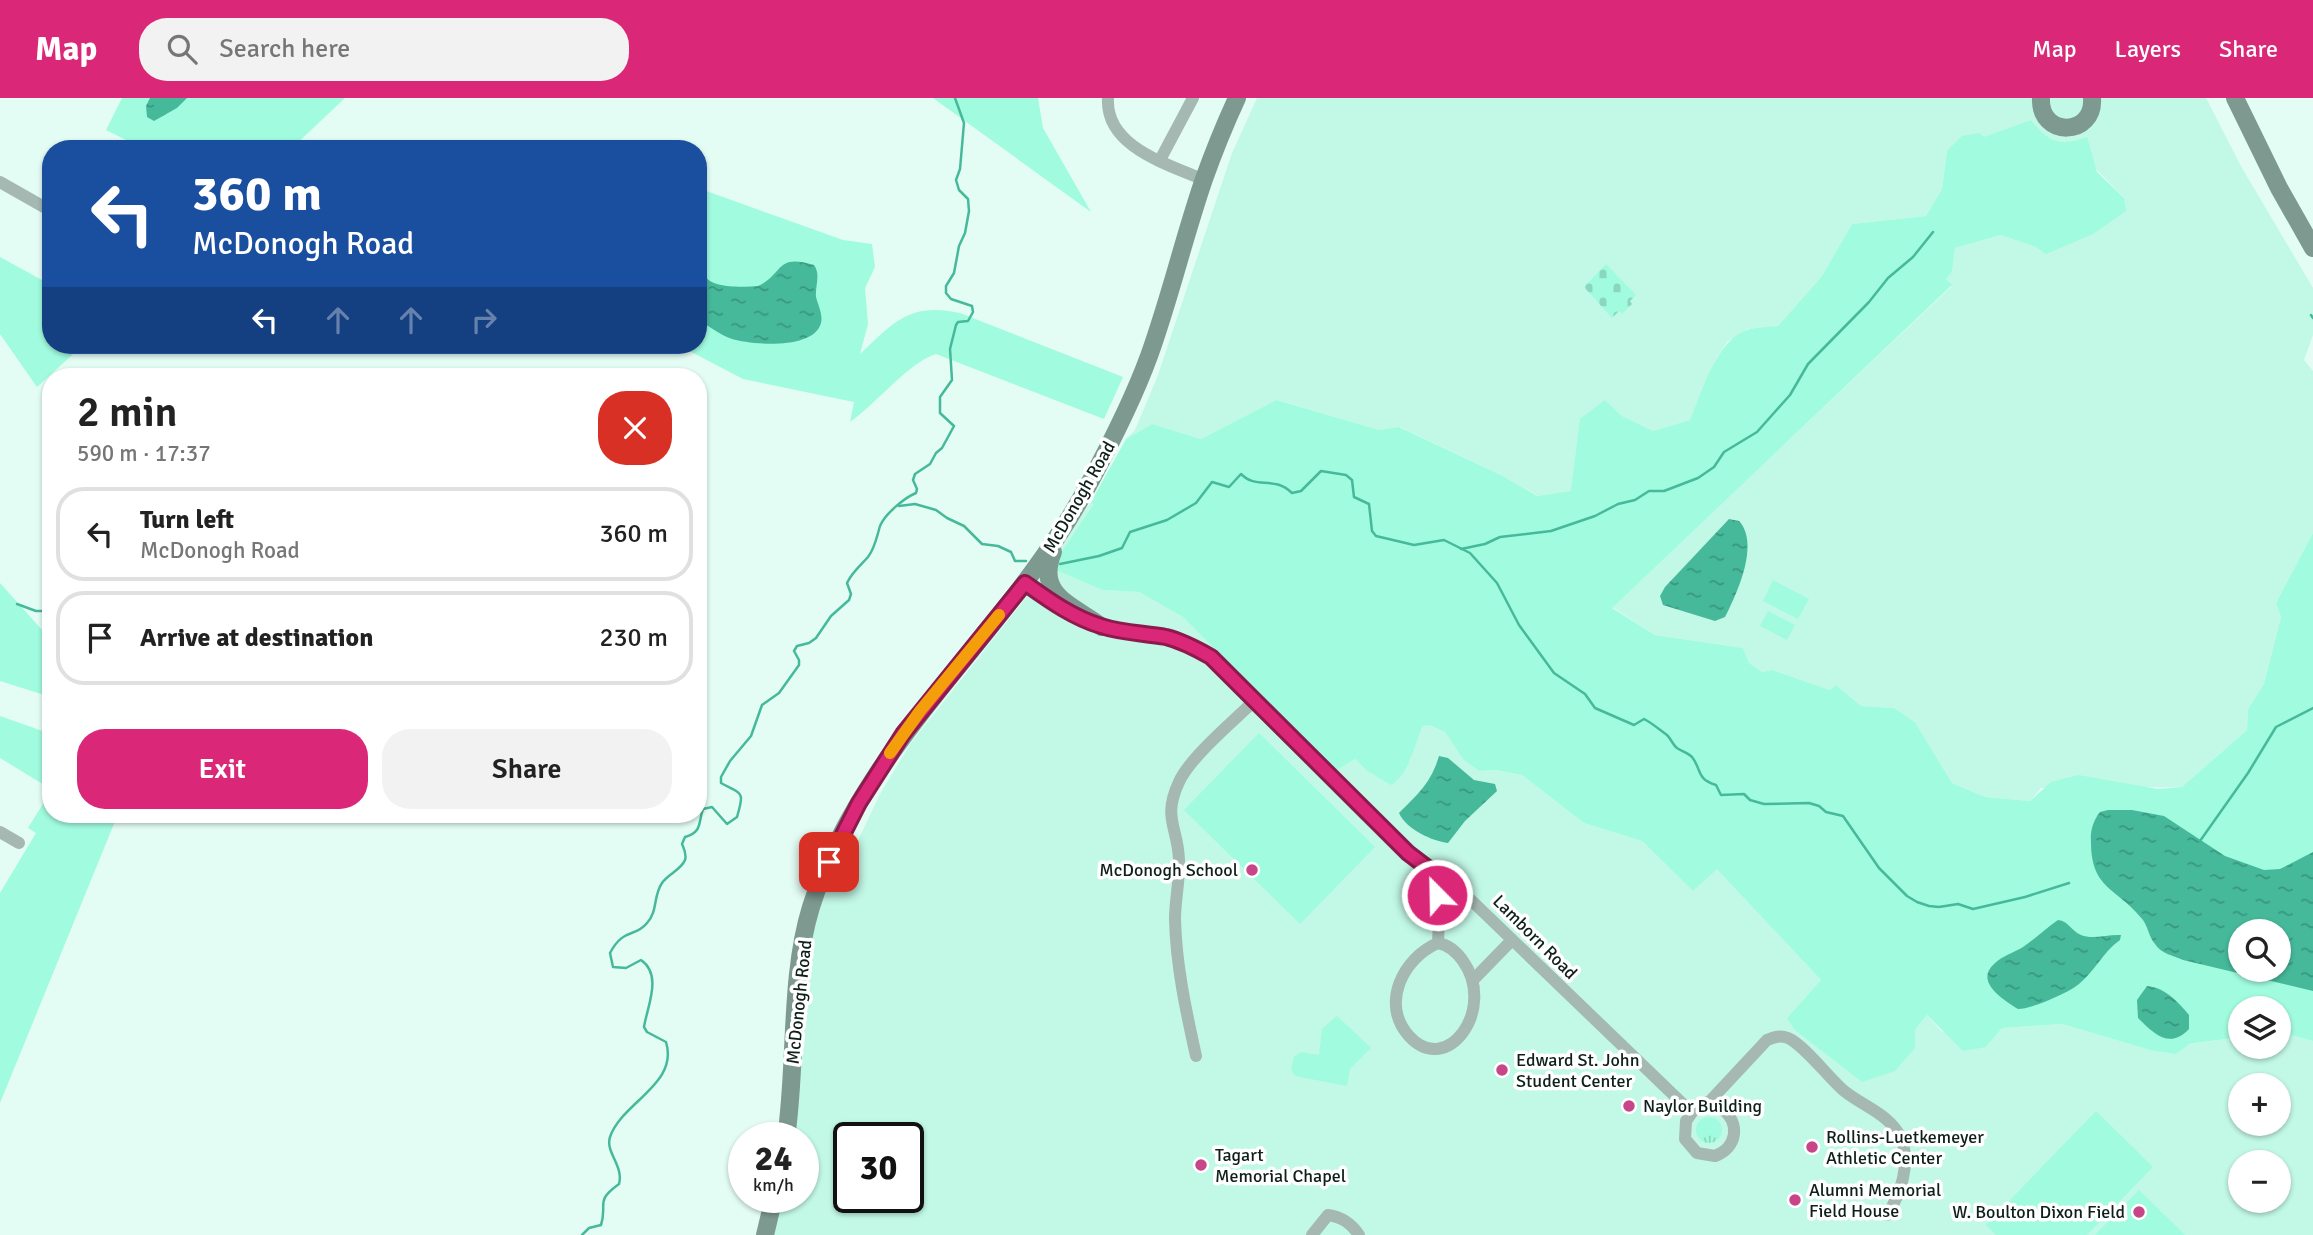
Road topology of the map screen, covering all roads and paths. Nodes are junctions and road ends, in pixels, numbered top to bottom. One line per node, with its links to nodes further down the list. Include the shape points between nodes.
1 (1108, 98): 7 (street, via 1108,115 1123,137)
2 (1194, 98): 7 (street)
3 (1237, 98): 8 (main road, McDonogh Road)
4 (2041, 98): 5 (main road, via 2046,119 2067,128 2088,117)
5 (2092, 98)
6 (2235, 98): 11 (main road)
7 (1160, 160): 8 (street)
8 (1204, 180): 12 (main road, McDonogh Road, via 1140,380)
9 (0, 182): 10 (street)
10 (42, 206)
11 (2313, 248)
12 (1060, 535): 13 (main road, McDonogh Road); 14 (main road, via 1048,567 1050,585 1062,600)
13 (1025, 583): 14 (street, Lamborn Road, via 1071,614); 23 (main road, McDonogh Road, via 903,734 859,803 829,862 811,909 802,954)
14 (1102, 627): 15 (street, Lamborn Road, via 1192,646 1211,657)
15 (1255, 701): 18 (street, Lamborn Road, via 1408,853); 22 (street, via 1190,766 1171,805 1179,849 1178,956)
16 (0, 832): 17 (street)
17 (19, 843)
18 (1433, 872): 19 (street, Lamborn Road, via 1447,877); 20 (street)
19 (1513, 940): 21 (street); 25 (street, Lamborn Road, via 1681,1102 1698,1107 1710,1101 1767,1040 1780,1036 1791,1040 1842,1089 1891,1123 1901,1138 1904,1173)
20 (1438, 943): 21 (street, via 1457,953); 21 (street, via 1412,960 1397,995 1399,1016 1414,1041 1439,1048 1462,1034 1474,1009)
21 (1473, 980)
22 (1196, 1056)
23 (787, 1122)
24 (770, 1213): 26 (main road)
25 (1886, 1215)
26 (765, 1235)
27 (1312, 1235): 28 (street, via 1328,1215 1342,1218)
28 (1359, 1235)

